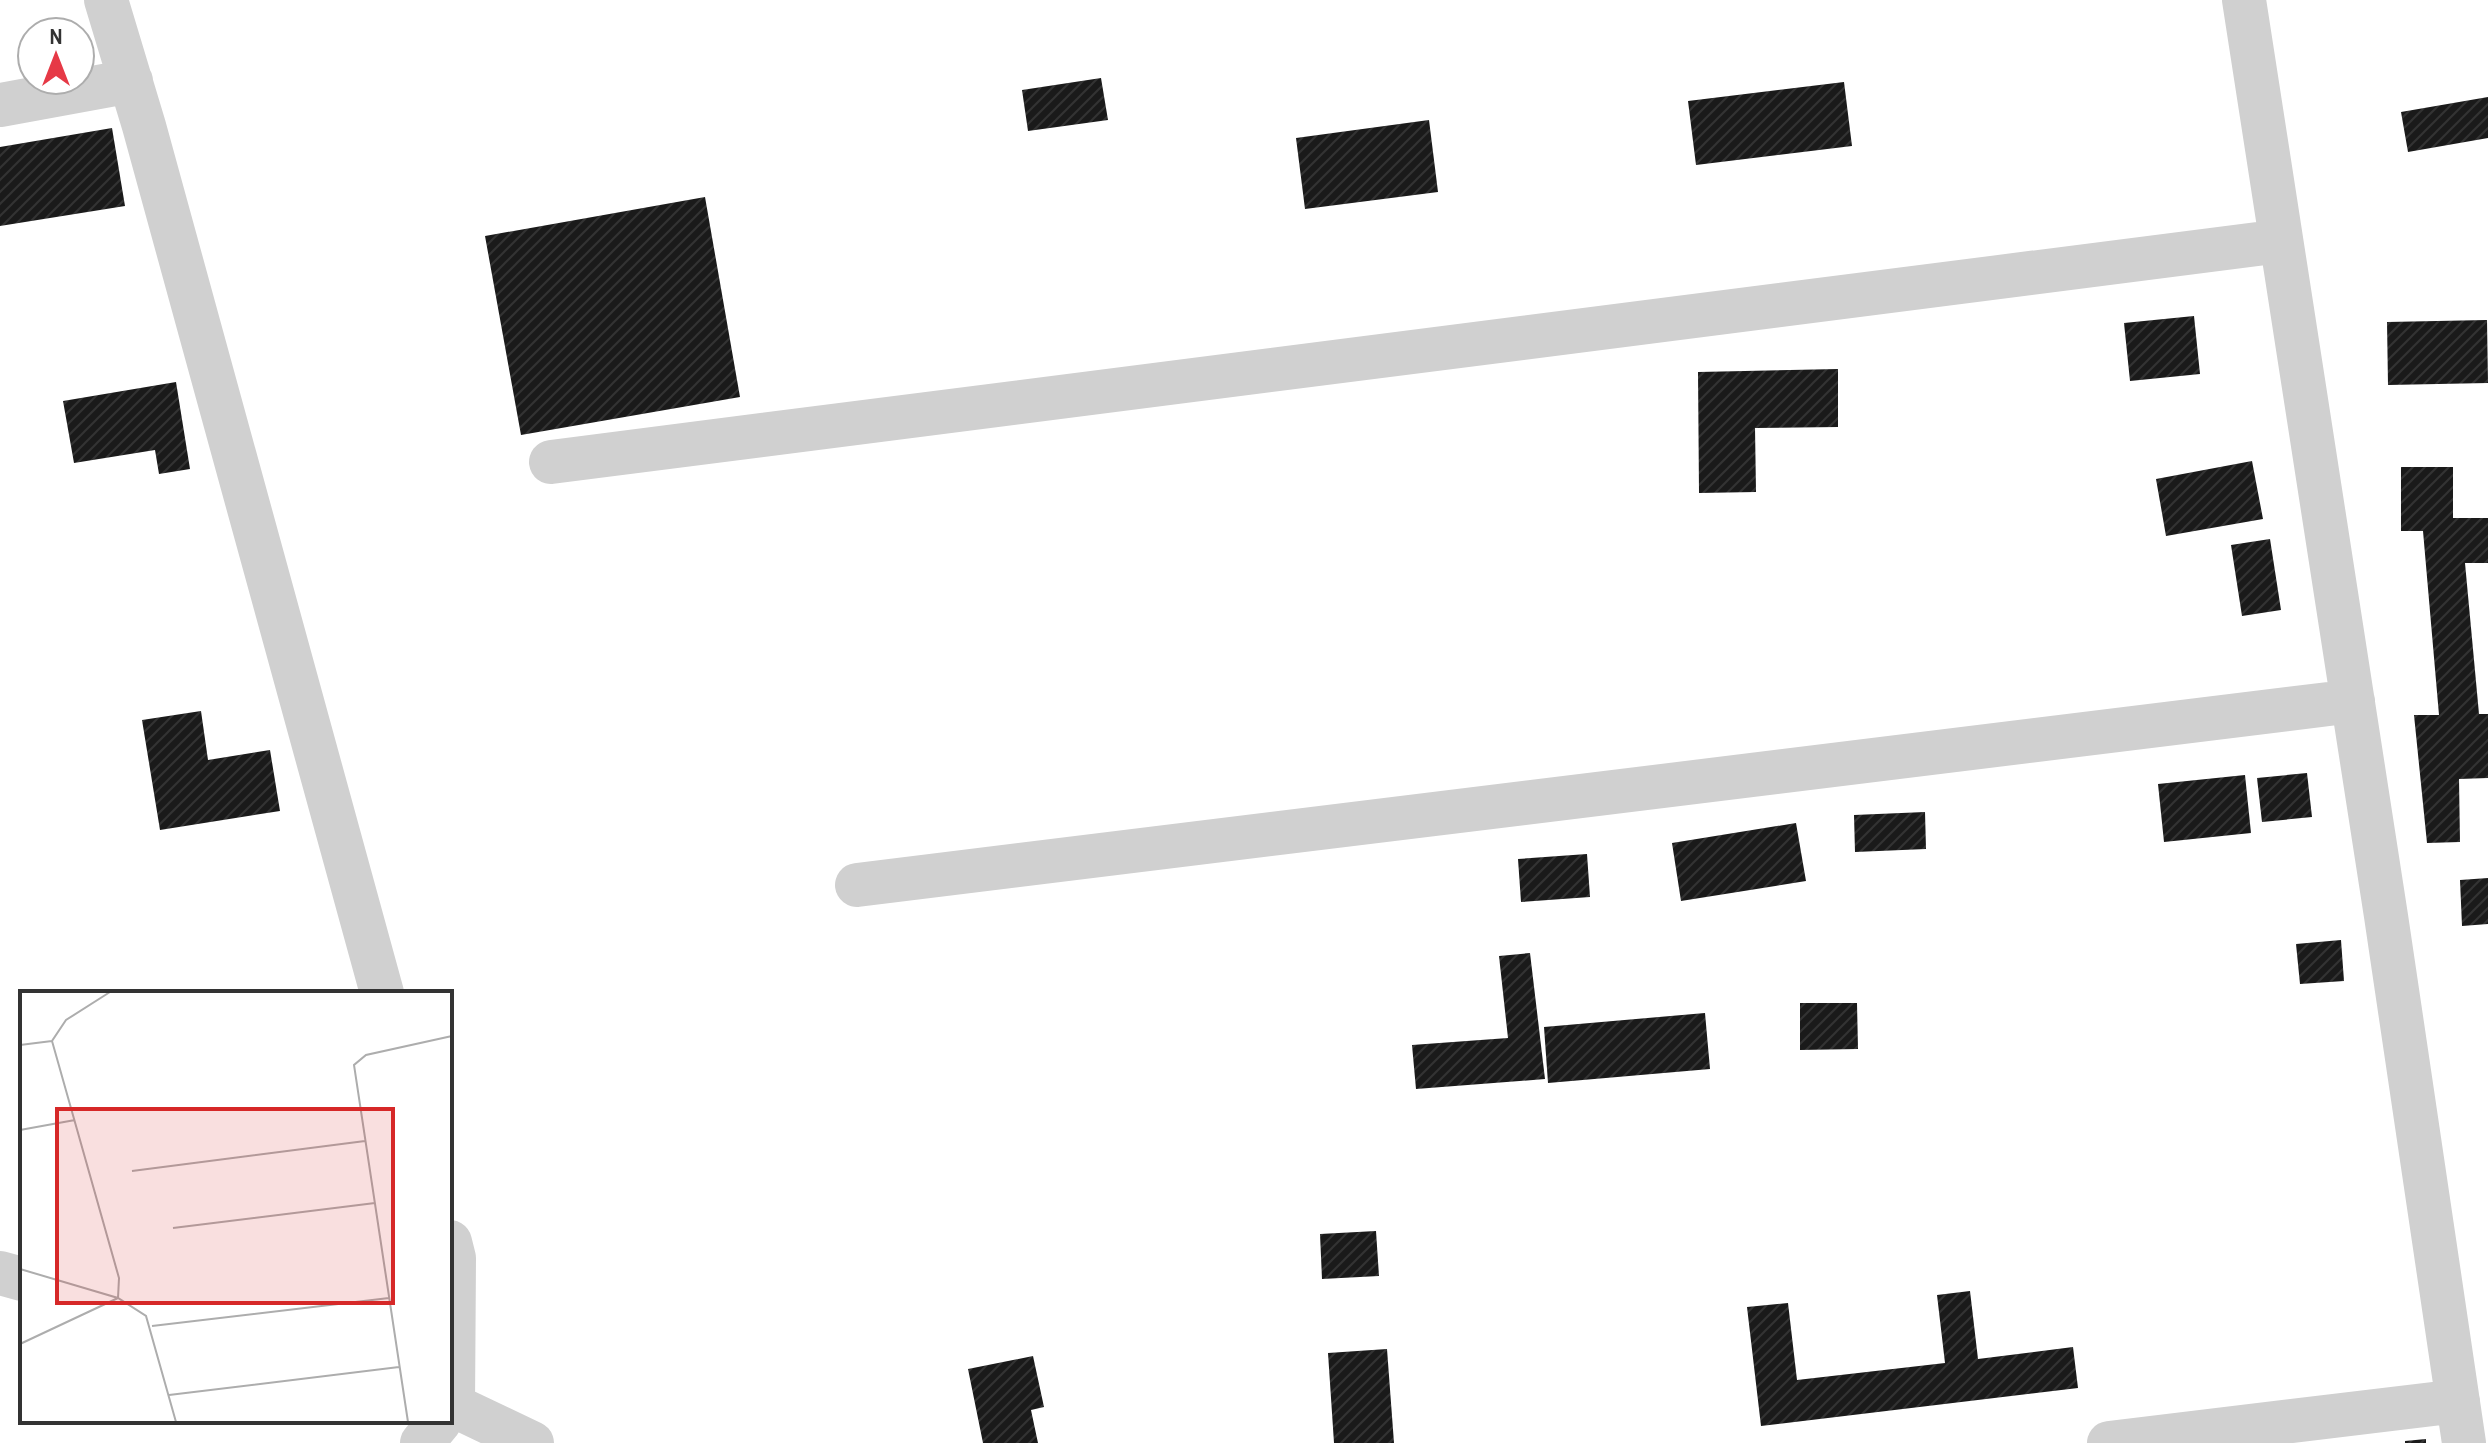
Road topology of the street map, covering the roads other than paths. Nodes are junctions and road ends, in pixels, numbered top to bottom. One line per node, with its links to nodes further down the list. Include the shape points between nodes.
1 (106, 0): 3 (street)
2 (2244, 0): 5 (street)
3 (131, 81): 4 (street); 9 (street)
4 (0, 105)
5 (2281, 241): 6 (street); 7 (street)
6 (551, 462)
7 (2353, 701): 8 (street); 15 (street)
8 (857, 885)
9 (381, 991)
10 (452, 1250): 13 (street)
11 (0, 1273): 12 (street)
12 (20, 1278)
13 (452, 1309)
14 (452, 1412): 18 (street)
15 (2461, 1422): 19 (street)
16 (438, 1423): 17 (street)
17 (422, 1443)
18 (532, 1443)
19 (2109, 1443)

